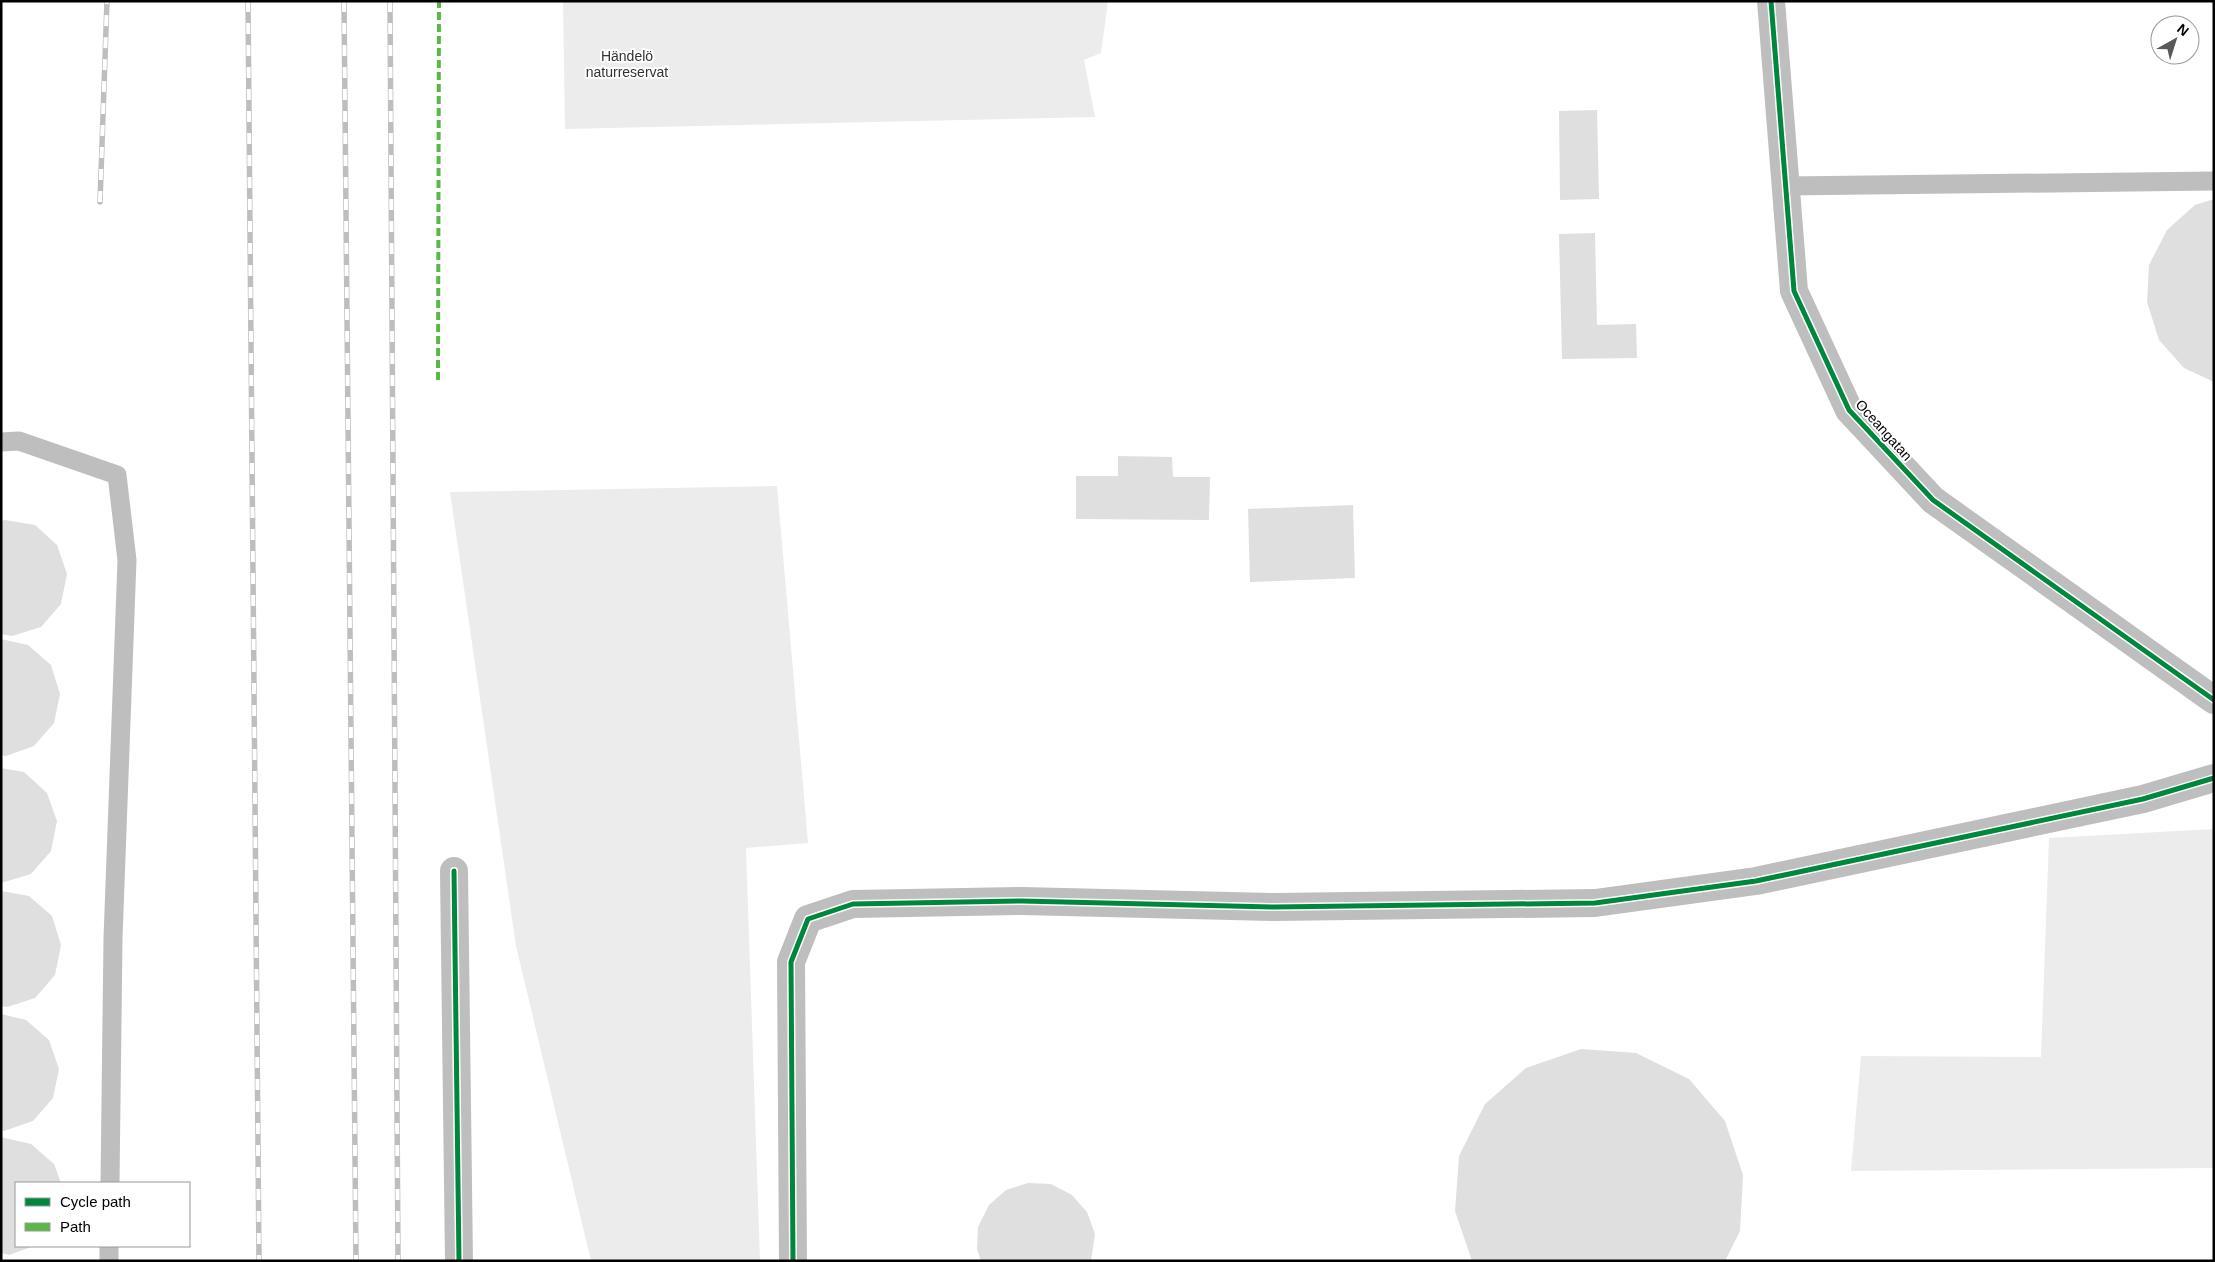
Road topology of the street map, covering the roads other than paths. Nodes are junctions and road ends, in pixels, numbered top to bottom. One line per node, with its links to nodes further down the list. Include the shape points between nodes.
1 (1771, 1): 3 (street, Oceangatan)
2 (2214, 181): 3 (lane)
3 (1786, 186): 5 (street, Oceangatan, via 1794,291 1848,410 1933,500)
4 (1, 442): 8 (lane, via 19,441 117,476 127,560 113,938)
5 (2214, 700)
6 (2214, 778): 12 (street, via 2143,799 1756,881 1595,904 1274,907 1022,900 853,904 808,919 791,962)
7 (454, 871): 11 (street)
8 (110, 1182)
9 (109, 1247): 10 (lane)
10 (109, 1261)
11 (458, 1261)
12 (793, 1261)

